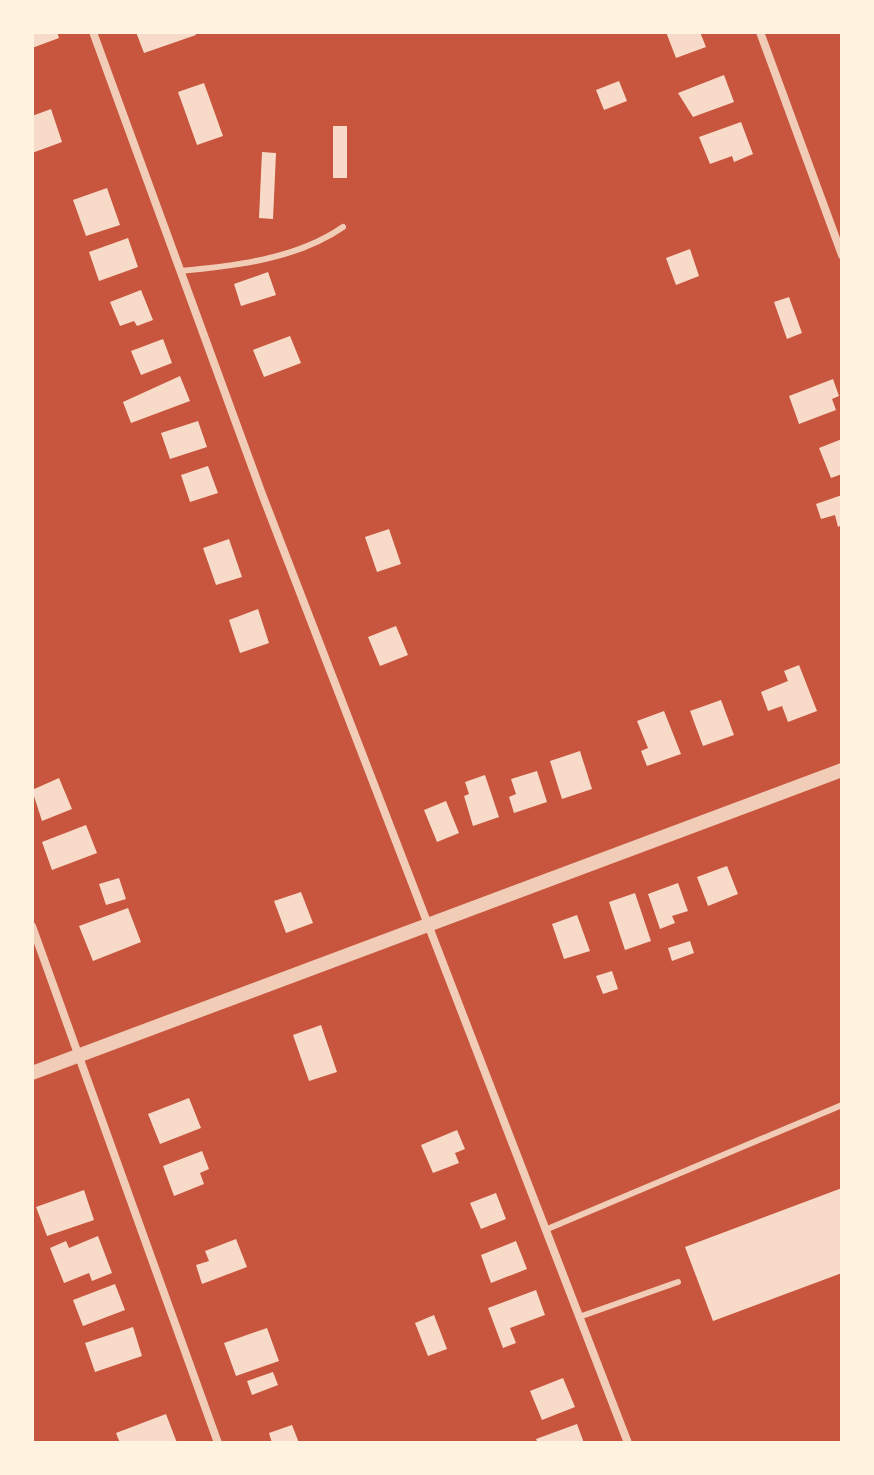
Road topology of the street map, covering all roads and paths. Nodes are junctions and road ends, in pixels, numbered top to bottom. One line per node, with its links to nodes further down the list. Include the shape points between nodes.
1 (93, 32): 5 (street)
2 (760, 32): 4 (street)
3 (343, 227): 5 (lane, via 322,242 273,256)
4 (842, 255)
5 (180, 271): 8 (street)
6 (842, 770): 8 (street)
7 (32, 926): 9 (street)
8 (428, 926): 9 (street); 12 (street)
9 (79, 1055): 10 (street); 15 (street)
10 (32, 1073)
11 (842, 1105): 12 (lane)
12 (545, 1230): 14 (street)
13 (678, 1282): 14 (lane)
14 (579, 1317): 16 (street)
15 (218, 1443)
16 (628, 1443)

